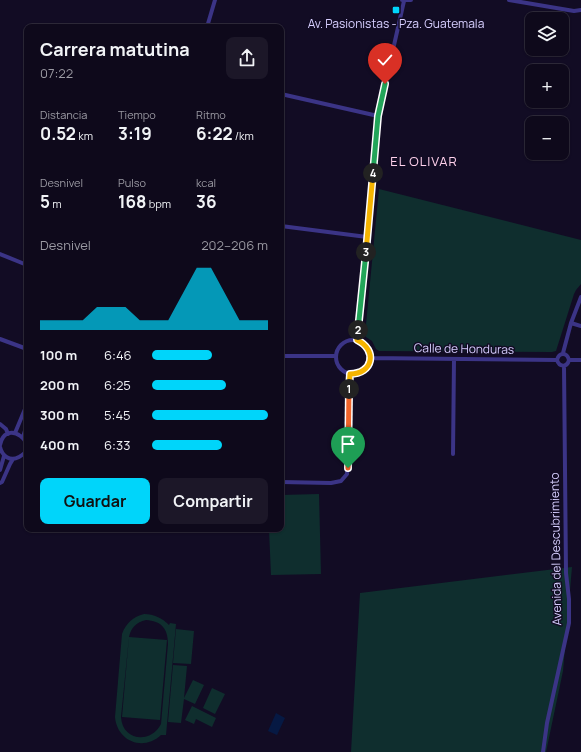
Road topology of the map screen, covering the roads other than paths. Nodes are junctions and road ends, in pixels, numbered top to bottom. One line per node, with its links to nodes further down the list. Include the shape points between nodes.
1 (215, 0): 6 (street)
2 (403, 0): 3 (street); 8 (street)
3 (411, 0)
4 (509, 0): 5 (street)
5 (581, 10)
6 (208, 24)
7 (284, 95): 8 (street)
8 (378, 116): 10 (street)
9 (284, 226): 10 (street)
10 (367, 236): 18 (street)
11 (0, 254): 12 (street)
12 (24, 264)
13 (581, 297): 14 (street)
14 (580, 302): 15 (street)
15 (571, 323): 16 (street); 20 (street)
16 (581, 326)
17 (0, 338): 19 (street)
18 (357, 340): 22 (street, via 343,343); 23 (street, via 367,347)
19 (24, 348)
20 (563, 354): 25 (street, via 560,354); 26 (street, via 566,354)
21 (284, 356): 22 (street)
22 (336, 356): 29 (street, via 341,370)
23 (370, 358): 24 (street, Calle de Honduras); 29 (street, via 366,369)
24 (454, 359): 25 (street, Calle de Honduras); 38 (street)
25 (557, 360): 28 (street)
26 (569, 360): 27 (street); 28 (street)
27 (581, 360)
28 (564, 366): 43 (street, Avenida del Descubrimiento, via 566,573 569,623)
29 (350, 374): 41 (street, via 347,474 341,482)
30 (24, 410): 32 (street)
31 (0, 424): 33 (street)
32 (15, 433): 33 (street); 35 (street)
33 (8, 434): 36 (street, via 1,440)
34 (24, 434): 35 (street)
35 (23, 437)
36 (1, 450): 39 (street, via 8,458); 40 (street)
37 (24, 452): 39 (street)
38 (453, 454)
39 (13, 459): 42 (street)
40 (0, 470)
41 (284, 482)
42 (0, 483)
43 (542, 752)

